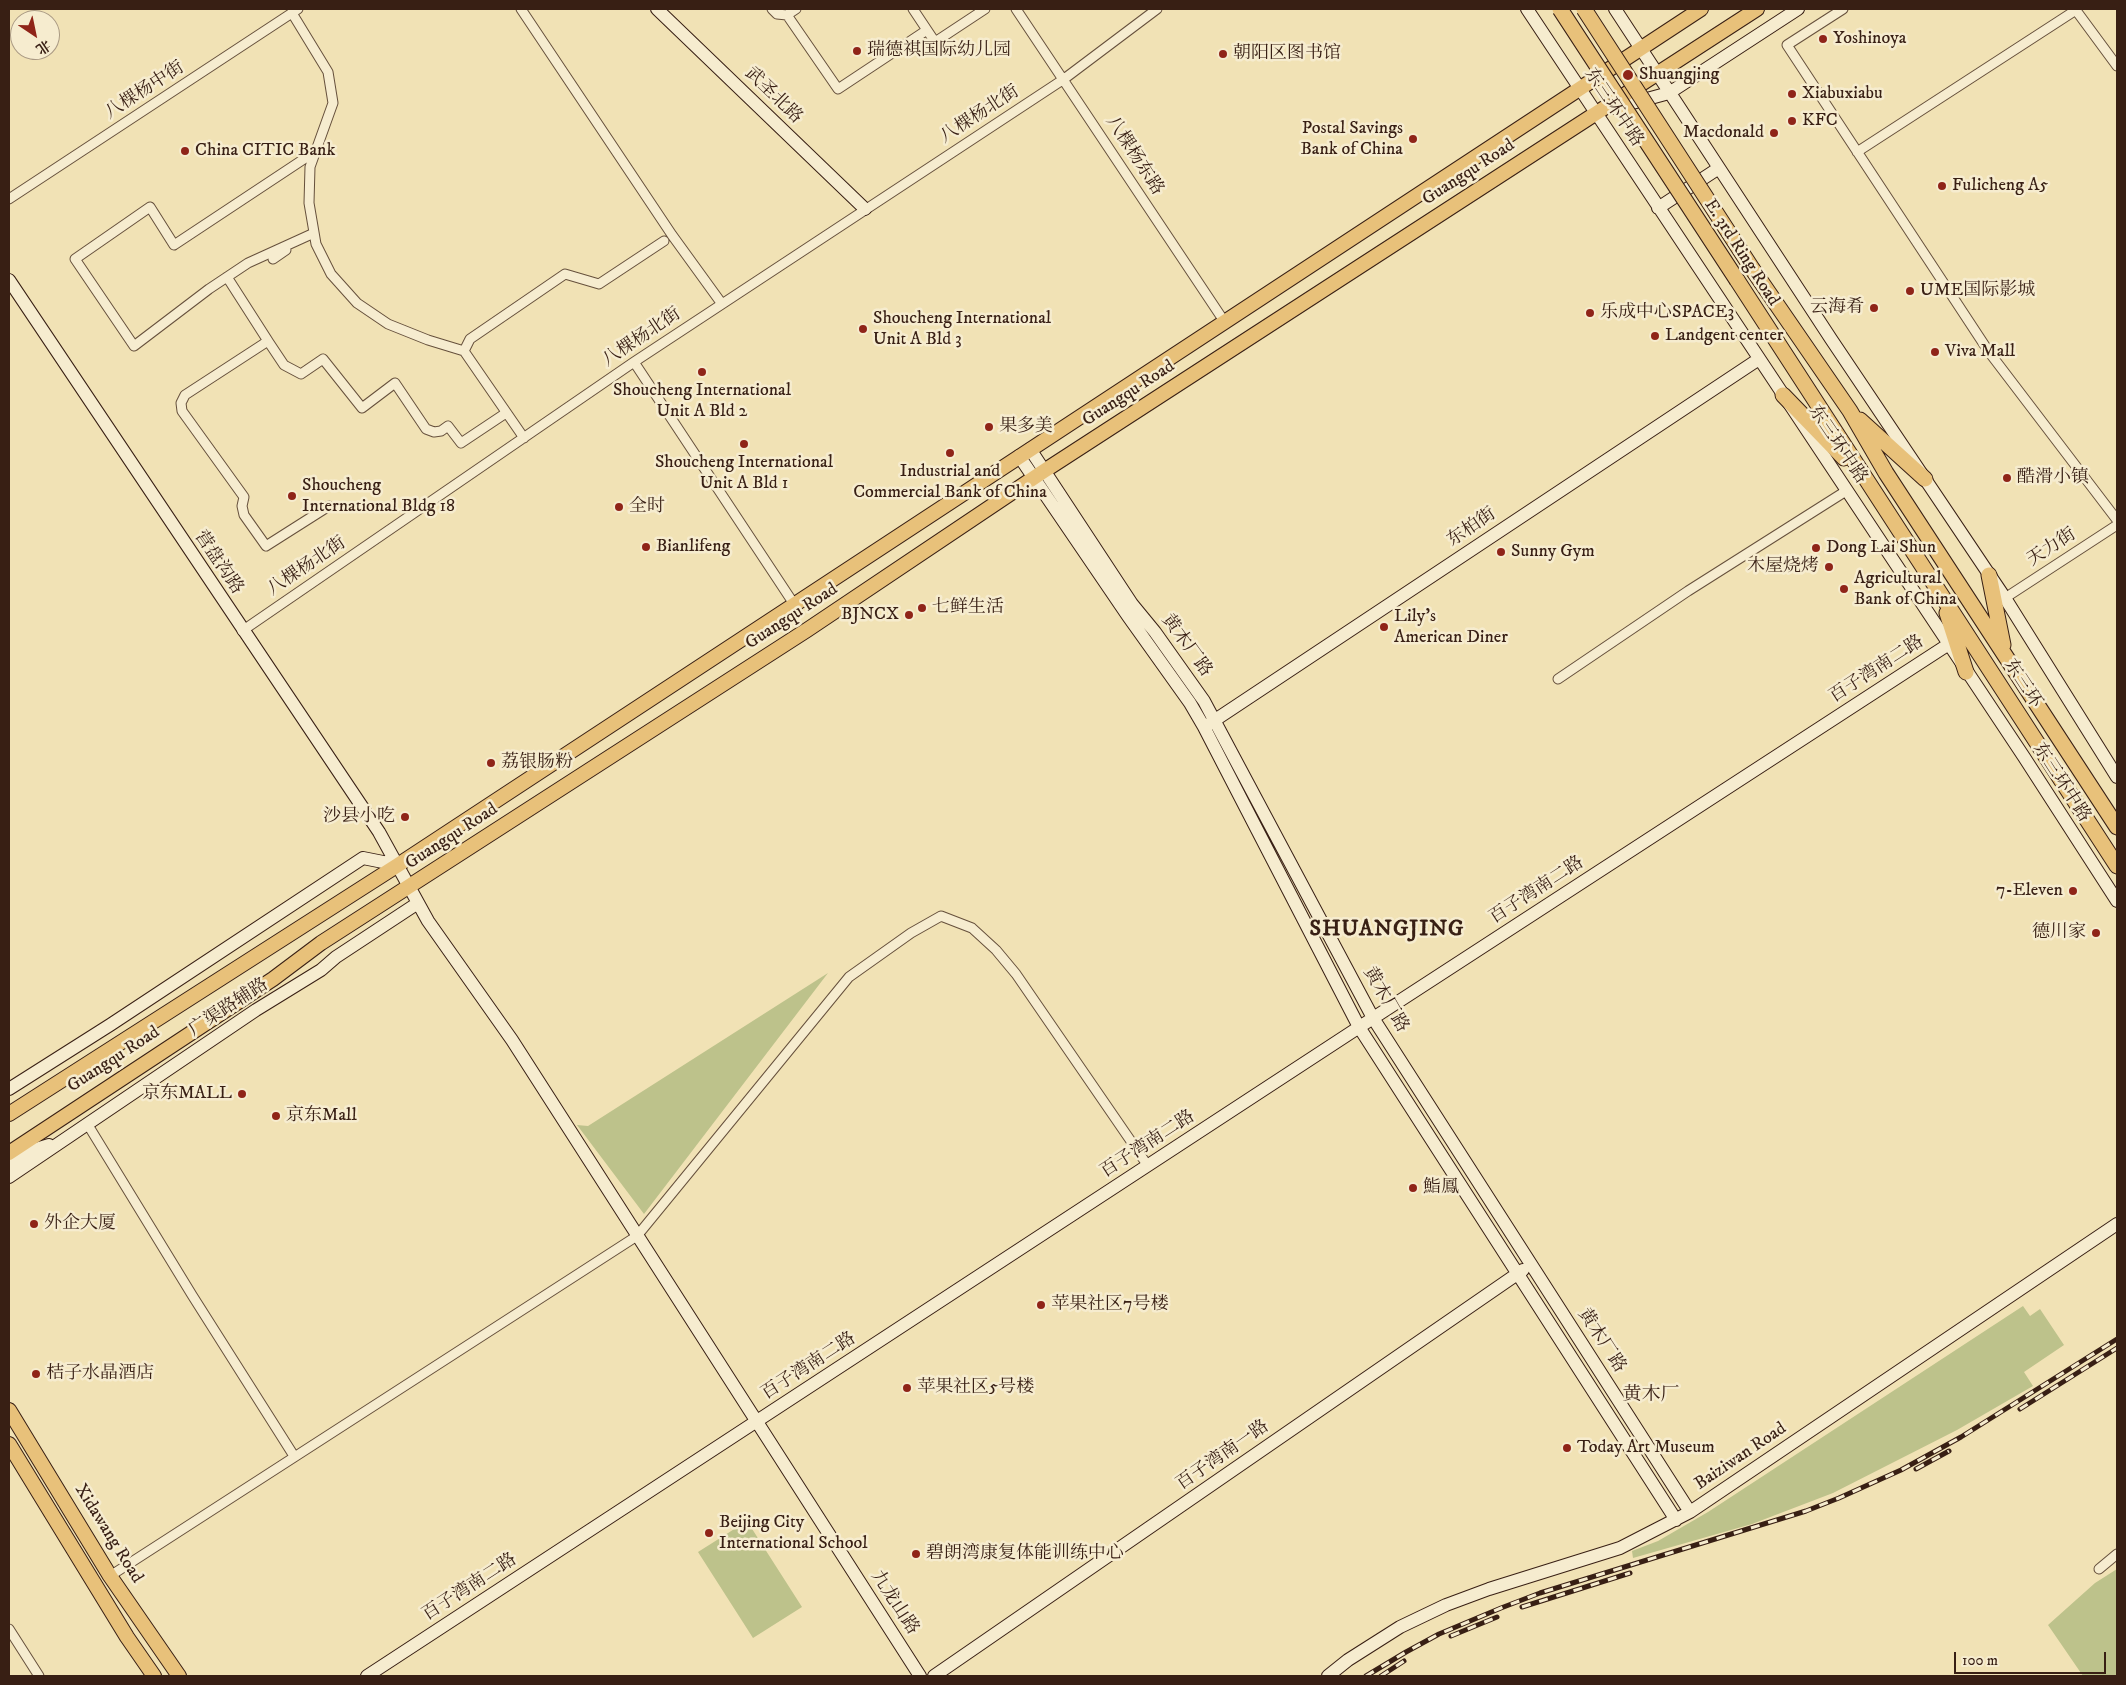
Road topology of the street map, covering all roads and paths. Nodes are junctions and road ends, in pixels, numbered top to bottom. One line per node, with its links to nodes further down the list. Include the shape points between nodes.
1 (521, 9): 40 (street)
2 (657, 9): 33 (street, 武圣北路)
3 (772, 9): 19 (street, via 776,14)
4 (796, 9): 19 (street)
5 (913, 9): 20 (street)
6 (985, 9): 20 (street, via 935,42)
7 (1016, 9): 24 (street, 八棵杨东路)
8 (1157, 9): 24 (street, 八棵杨北街)
9 (1527, 9): 25 (street, 东三环中路)
10 (1560, 9): 53 (highway, E. 3rd Ring Road, bridge)
11 (1584, 9): 47 (highway, E. 3rd Ring Road, bridge, via 1753,270)
12 (1615, 9): 21 (street)
13 (1701, 9): 21 (main road, Guangqu Road)
14 (1757, 9): 23 (main road, Guangqu Road)
15 (1798, 9): 26 (street)
16 (1843, 9): 29 (street, via 1787,45)
17 (2075, 9): 22 (street); 29 (street)
18 (295, 11): 28 (street, via 328,72 333,103); 31 (street, 八棵杨中街)
19 (787, 15): 20 (street, via 838,89)
20 (927, 30)
21 (1640, 47): 23 (street); 25 (main road, Guangqu Road)
22 (2117, 66)
23 (1656, 73): 26 (street); 27 (main road, Guangqu Road)
24 (1064, 79): 33 (street, 八棵杨北街); 41 (street, 八棵杨东路)
25 (1578, 88): 27 (street, 东三环中路); 41 (main road, Guangqu Road)
26 (1669, 93): 27 (street); 30 (street)
27 (1595, 113): 32 (street, 东三环中路); 51 (main road, Guangqu Road)
28 (316, 151): 34 (street, via 310,167 309,203); 38 (street, via 174,245 150,207 75,259 134,346)
29 (1857, 152): 56 (street, via 1988,352)
30 (1719, 168): 32 (street); 52 (street)
31 (9, 199)
32 (1658, 208): 44 (street, 东三环中路)
33 (865, 209): 40 (street, 八棵杨北街)
34 (314, 233): 35 (street); 43 (street, via 331,274 356,303 388,324)
35 (304, 237): 37 (street); 38 (street, via 248,263)
36 (664, 241): 43 (street, via 599,284 565,274 470,339)
37 (273, 260)
38 (227, 277): 42 (street)
39 (9, 280): 62 (street, 营盘沟路)
40 (722, 304): 45 (street, 八棵杨北街)
41 (1224, 322): 50 (main road, Guangqu Road)
42 (268, 341): 48 (street, via 284,365 301,374 323,359 362,408 395,383 426,429 434,432 448,426 461,444); 55 (street, via 185,395 180,403 182,411 244,497 244,515 266,546)
43 (464, 351): 48 (street)
44 (1759, 359): 46 (street, 东三环中路); 67 (street, 东柏街)
45 (634, 362): 49 (street, 八棵杨北街); 61 (street)
46 (1783, 395): 53 (highway); 54 (street, 东三环中路)
47 (1850, 411): 52 (highway); 64 (highway, 东三环, via 1886,473)
48 (506, 413): 49 (street)
49 (524, 438): 62 (street, 八棵杨北街)
50 (1024, 453): 51 (street, 黄木厂路); 61 (main road, Guangqu Road)
51 (1039, 475): 67 (street, 黄木厂路, via 1128,616); 72 (main road, Guangqu Road, via 800,635)
52 (1925, 479): 58 (street)
53 (1869, 483): 59 (highway, E. 3rd Ring Road)
54 (1846, 491): 63 (street, 东三环中路); 66 (street, via 1688,591)
55 (329, 506)
56 (2117, 520)
57 (2117, 526): 60 (street, 天力街)
58 (1989, 574): 60 (street); 64 (highway)
59 (1940, 593): 65 (highway); 71 (highway, 东三环)
60 (2005, 598): 68 (street)
61 (794, 604): 70 (main road, Guangqu Road)
62 (242, 631): 70 (street, 营盘沟路)
63 (1948, 644): 65 (street, 东三环中路); 75 (street, 百子湾南二路)
64 (2005, 654): 69 (highway, 东三环)
65 (1966, 672): 73 (street, 东三环中路)
66 (1558, 679)
67 (1210, 724): 75 (street, 黄木厂路); 76 (street, 黄木厂路)
68 (2117, 777)
69 (2117, 827)
70 (398, 864): 72 (street, 营盘沟路); 77 (street, via 363,858); 78 (main road, Guangqu Road)
71 (2117, 866)
72 (409, 887): 74 (street, 营盘沟路); 81 (main road, Guangqu Road)
73 (2117, 901)
74 (418, 903): 79 (street, 广渠路辅路); 86 (street, 营盘沟路, via 512,1040)
75 (1374, 1018): 76 (street, 百子湾南二路); 87 (street, 黄木厂路)
76 (1359, 1027): 83 (street, 百子湾南二路); 88 (street, 黄木厂路)
77 (9, 1089)
78 (9, 1114)
79 (88, 1125): 80 (street, 广渠路辅路); 92 (street)
80 (62, 1141): 82 (street, via 33,1150); 84 (street, 广渠路辅路)
81 (9, 1152)
82 (9, 1164)
83 (1148, 1166): 86 (street, via 1016,974 972,928 941,916 849,977); 90 (street, 百子湾南二路)
84 (9, 1176)
85 (2117, 1224): 93 (street, Baiziwan Road)
86 (637, 1236): 90 (street, 九龙山路); 92 (street)
87 (1532, 1265): 88 (street, 百子湾南一路); 93 (street, 黄木厂路)
88 (1518, 1274): 94 (street, 黄木厂路); 104 (street, 百子湾南一路)
89 (9, 1410): 97 (main road, Xidawang Road)
90 (756, 1423): 102 (street, 百子湾南二路); 103 (street, 九龙山路)
91 (9, 1444): 100 (main road, Xidawang Road)
92 (294, 1456): 97 (street)
93 (1690, 1512): 94 (street, Baiziwan Road)
94 (1676, 1520): 105 (street, Baiziwan Road, via 1620,1548 1446,1605 1400,1627)
95 (2117, 1554): 96 (street)
96 (2099, 1569)
97 (110, 1576): 101 (main road, Xidawang Road)
98 (9, 1629): 99 (street)
99 (39, 1676)
100 (154, 1676)
101 (179, 1676)
102 (368, 1676)
103 (920, 1676)
104 (934, 1676)
105 (1328, 1676)

